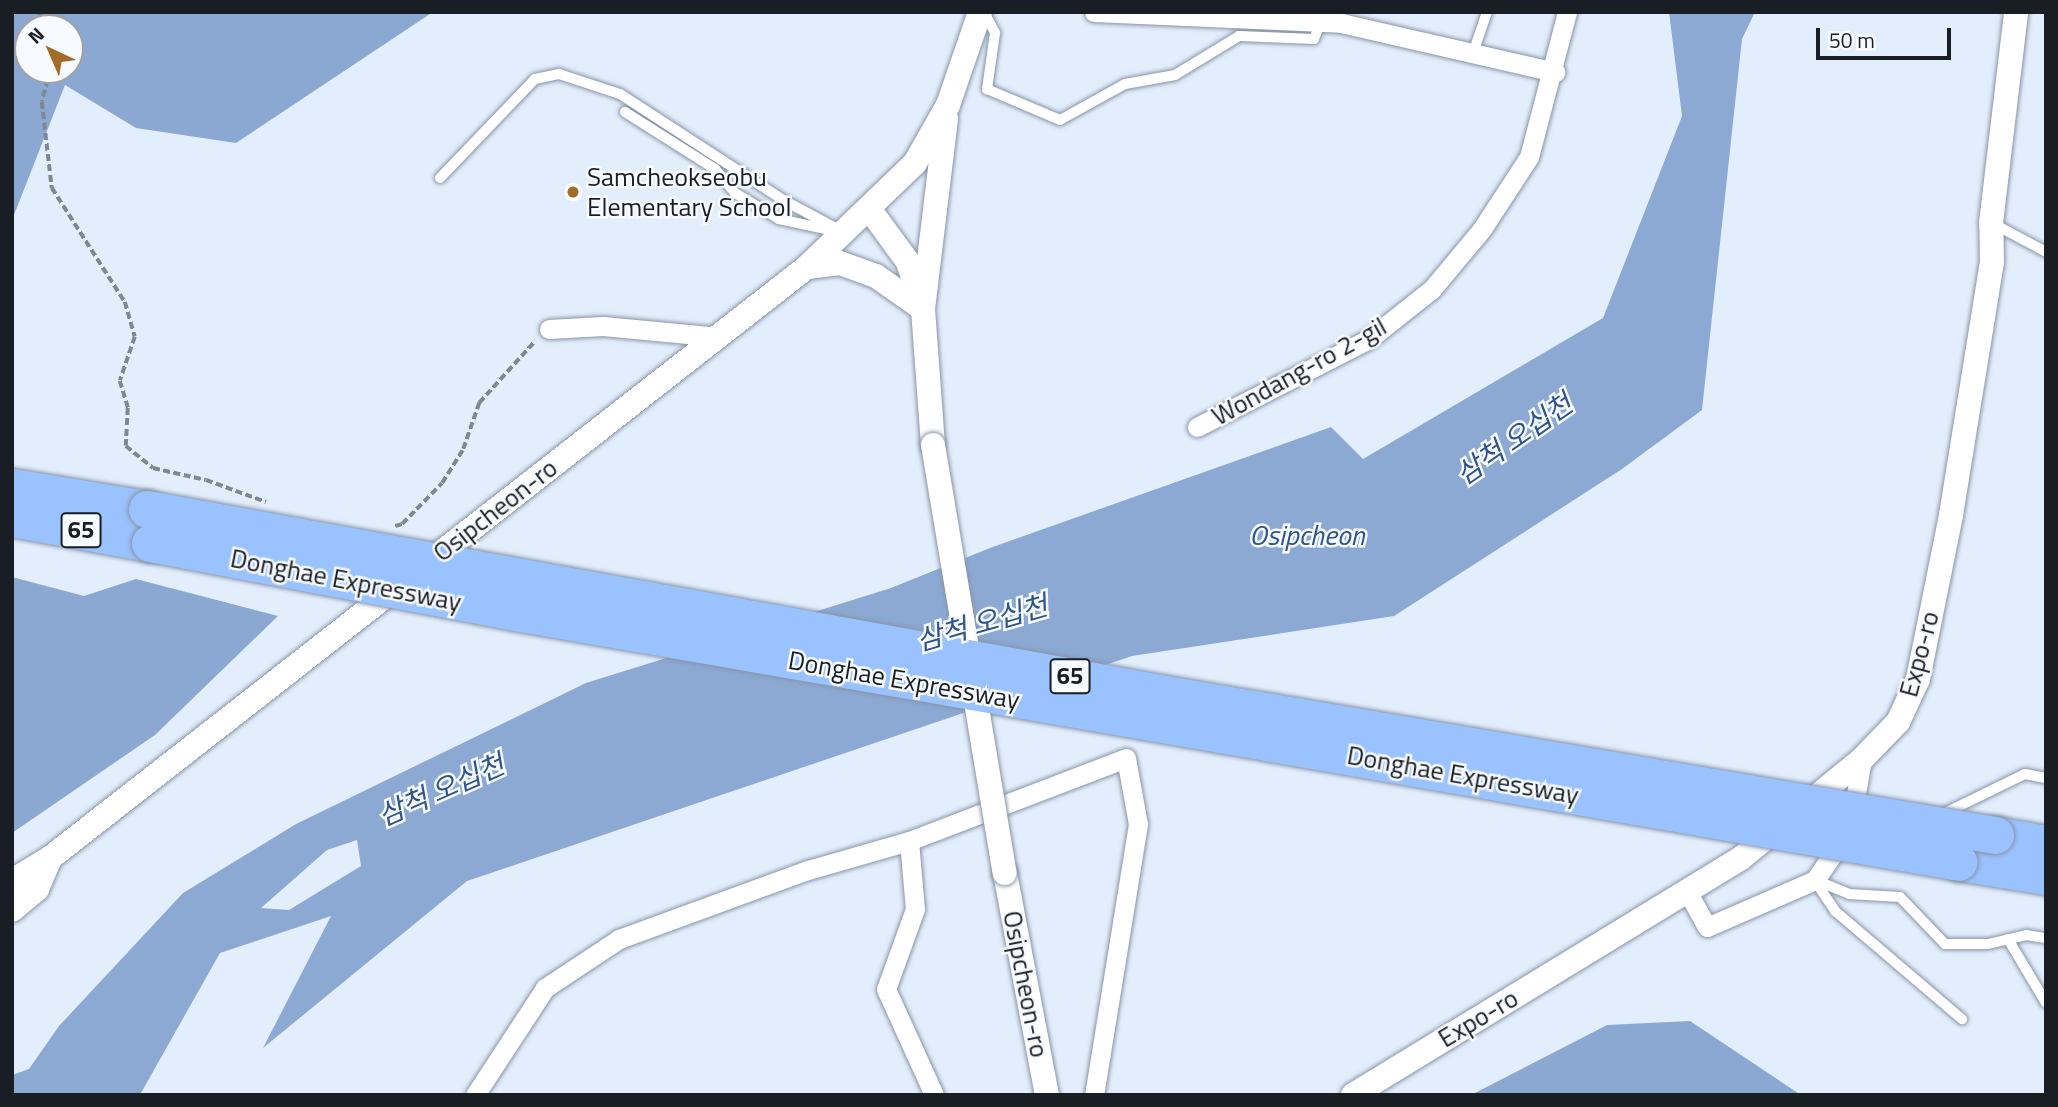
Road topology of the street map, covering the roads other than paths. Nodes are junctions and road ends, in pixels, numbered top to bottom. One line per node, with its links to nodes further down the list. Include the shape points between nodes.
1 (982, 12): 7 (lane, via 995,33 987,89 1060,120 1125,84 1175,75 1239,36 1314,39); 10 (street, Osipcheon-ro)
2 (1094, 12): 6 (street)
3 (1487, 12): 8 (lane)
4 (1567, 12): 9 (street, Wondang-ro 2-gil)
5 (2016, 12): 14 (street, Expo-ro)
6 (1227, 15): 7 (street)
7 (1325, 17): 8 (street)
8 (1473, 53): 9 (street)
9 (1555, 72): 21 (street, Wondang-ro 2-gil, via 1529,157 1482,229 1432,289 1369,339)
10 (948, 105): 13 (street, Osipcheon-ro, via 915,163); 18 (street)
11 (625, 112): 15 (lane, via 715,169 735,192 779,219)
12 (440, 178): 15 (lane, via 536,79 559,74 620,94 785,201)
13 (870, 210): 15 (street, Osipcheon-ro); 18 (street, via 908,262)
14 (1991, 223): 16 (lane); 25 (street, Expo-ro, via 1992,261 1918,678 1898,722)
15 (845, 233): 17 (street, Osipcheon-ro)
16 (2046, 252)
17 (807, 267): 18 (street, via 840,263 876,276); 20 (street, Osipcheon-ro)
18 (923, 309): 42 (street, Osipcheon-ro, bridge, via 933,445)
19 (549, 329): 20 (street, via 603,326)
20 (719, 337): 30 (street, Osipcheon-ro)
21 (1197, 427)
22 (12, 487): 24 (highway, Donghae Expressway / 65)
23 (12, 517): 24 (highway, Donghae Expressway / 65)
24 (149, 526): 29 (highway, Donghae Expressway / 65, bridge); 31 (highway, Donghae Expressway / 65, bridge, via 514,612)
25 (1863, 760): 32 (street, via 1856,830); 34 (street, Expo-ro, via 1740,859)
26 (2046, 778): 27 (lane, via 2025,775)
27 (1902, 834)
28 (909, 841): 40 (street, via 808,870 619,939 545,988); 41 (street, via 915,909 886,989); 43 (street, via 1126,758 1138,824)
29 (2046, 844)
30 (50, 858): 33 (street, Osipcheon-ro); 35 (street, Osipcheon-ro, via 37,889)
31 (2046, 876)
32 (1815, 880): 34 (street, via 1707,927); 37 (lane, via 1849,894 1900,897 1945,944); 39 (lane, via 1835,911)
33 (12, 881)
34 (1687, 891): 44 (street, Expo-ro)
35 (12, 911)
36 (2046, 938): 37 (lane, via 2026,935)
37 (2008, 939): 38 (lane)
38 (2046, 1003)
39 (1962, 1020)
40 (475, 1095)
41 (934, 1095)
42 (1047, 1095)
43 (1094, 1095)
44 (1353, 1095)

